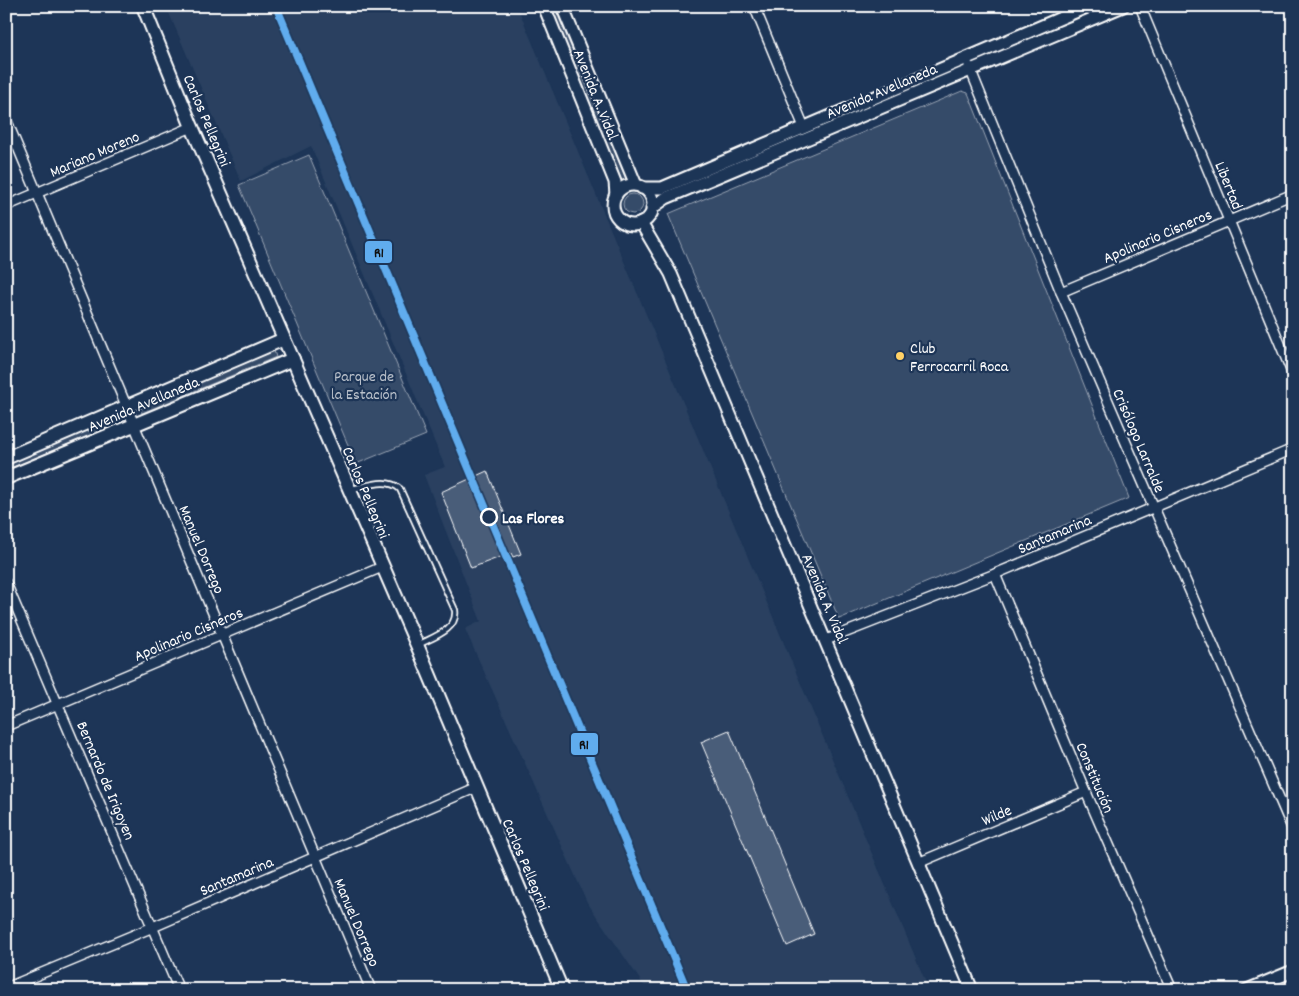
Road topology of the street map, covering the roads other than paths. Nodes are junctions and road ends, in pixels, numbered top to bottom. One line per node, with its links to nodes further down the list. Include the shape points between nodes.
1 (143, 6): 11 (main road, Carlos Pellegrini)
2 (544, 6): 16 (street, Avenida A. Vidal, via 615,182)
3 (562, 6): 13 (street, Avenida A. Vidal)
4 (754, 6): 12 (street)
5 (1090, 6): 8 (street, Avenida Avellaneda)
6 (1123, 6): 9 (street, Avenida Avellaneda)
7 (1140, 6): 19 (street, Libertad)
8 (966, 59): 9 (street, Crisólogo Larralde); 12 (street, Avenida Avellaneda)
9 (971, 70): 12 (street, Avenida Avellaneda); 21 (street, Crisólogo Larralde)
10 (6, 120): 14 (street, Manuel Dorrego)
11 (192, 128): 14 (street, Mariano Moreno); 22 (main road, Carlos Pellegrini)
12 (806, 133): 13 (street, Avenida Avellaneda, via 662,188); 18 (street, Avenida Avellaneda, via 666,198)
13 (639, 186): 16 (street, via 624,187); 18 (street, via 650,196)
14 (37, 193): 17 (street, Mariano Moreno); 25 (street, Manuel Dorrego)
15 (1293, 194): 19 (street, Apolinario Cisneros)
16 (616, 195): 20 (street, via 613,207 618,218 629,224)
17 (6, 206)
18 (652, 208): 20 (street)
19 (1228, 221): 21 (street, Apolinario Cisneros); 24 (street, Libertad)
20 (641, 223): 36 (street, Avenida A. Vidal, via 671,274)
21 (1061, 292): 31 (street, Crisólogo Larralde)
22 (284, 339): 23 (main road, Carlos Pellegrini); 25 (main road, Avenida Avellaneda)
23 (293, 359): 26 (main road, Avenida Avellaneda); 30 (main road, Carlos Pellegrini)
24 (1293, 375)
25 (127, 407): 26 (street, Manuel Dorrego); 28 (main road, Avenida Avellaneda)
26 (134, 425): 29 (main road, Avenida Avellaneda); 35 (street, Manuel Dorrego)
27 (1293, 449): 31 (street, Santamarina)
28 (6, 458)
29 (6, 478)
30 (349, 490): 32 (main road, Carlos Pellegrini); 37 (lane, via 386,482 400,489 455,610 456,616 448,629)
31 (1152, 507): 33 (street, Santamarina); 42 (street, Crisólogo Larralde)
32 (382, 567): 35 (street, Apolinario Cisneros); 37 (main road, Carlos Pellegrini)
33 (995, 574): 36 (street, Santamarina); 41 (street, Constitución)
34 (6, 583): 38 (street, Bernardo de Irigoyen)
35 (222, 635): 38 (street, Apolinario Cisneros); 43 (street, Manuel Dorrego)
36 (826, 640): 44 (street, Avenida A. Vidal)
37 (416, 646): 40 (main road, Carlos Pellegrini)
38 (58, 704): 39 (street, Apolinario Cisneros); 45 (street, Bernardo de Irigoyen)
39 (6, 726)
40 (477, 787): 43 (street, Santamarina); 50 (main road, Carlos Pellegrini)
41 (1086, 792): 44 (street, Wilde); 52 (street, Constitución)
42 (1293, 830)
43 (314, 857): 45 (street, Santamarina); 49 (street, Manuel Dorrego)
44 (918, 864): 51 (street, Avenida A. Vidal)
45 (153, 927): 47 (street, Santamarina); 48 (street, Bernardo de Irigoyen)
46 (1293, 971): 53 (street)
47 (6, 988)
48 (179, 990)
49 (371, 990)
50 (562, 990)
51 (972, 990)
52 (1172, 990)
53 (1247, 990)

